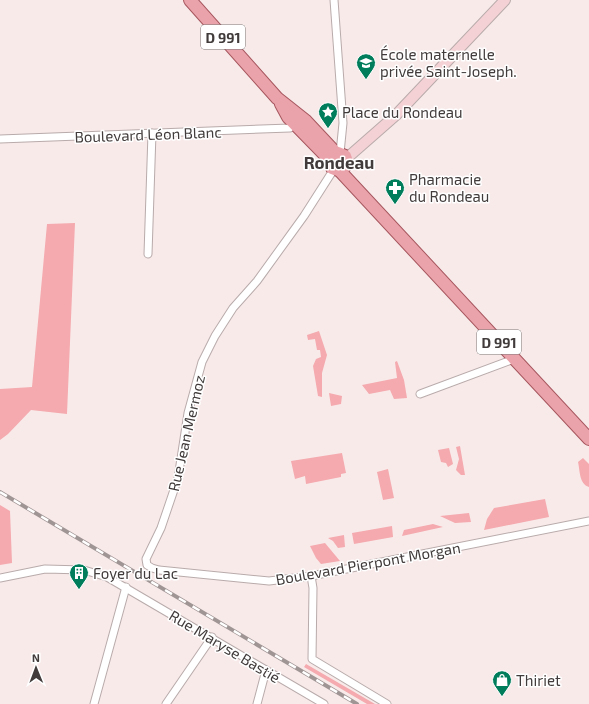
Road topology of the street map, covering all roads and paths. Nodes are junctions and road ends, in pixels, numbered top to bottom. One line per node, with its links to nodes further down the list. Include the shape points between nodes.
1 (190, 0): 4 (main road, D 991)
2 (334, 0): 7 (street, via 343,123)
3 (505, 0): 7 (street, via 396,115 360,147)
4 (300, 123): 5 (street, Boulevard Léon Blanc, via 290,128); 7 (main road, D 991)
5 (152, 133): 6 (street, Boulevard Léon Blanc); 8 (street)
6 (0, 139)
7 (339, 161): 9 (main road, D 991, via 389,223); 13 (street, Rue Jean Mermoz, via 296,228 233,308 202,362 188,414 178,478 161,528 146,559)
8 (148, 254)
9 (514, 359): 10 (street); 11 (main road, D 991)
10 (420, 394)
11 (588, 438)
12 (589, 522): 14 (street, Boulevard Pierpont Morgan)
13 (147, 565): 14 (street, Boulevard Pierpont Morgan, via 159,570 269,581)
14 (311, 576): 23 (street, via 312,659)
15 (0, 578): 16 (street, via 45,569 84,570 107,576)
16 (126, 587): 17 (street, Rue Maryse Bastié); 19 (street)
17 (212, 637): 18 (street, Rue Maryse Bastié); 20 (street)
18 (266, 670): 21 (street); 22 (street, Rue Maryse Bastié)
19 (94, 704)
20 (166, 704)
21 (257, 704)
22 (324, 704)
23 (387, 704)

